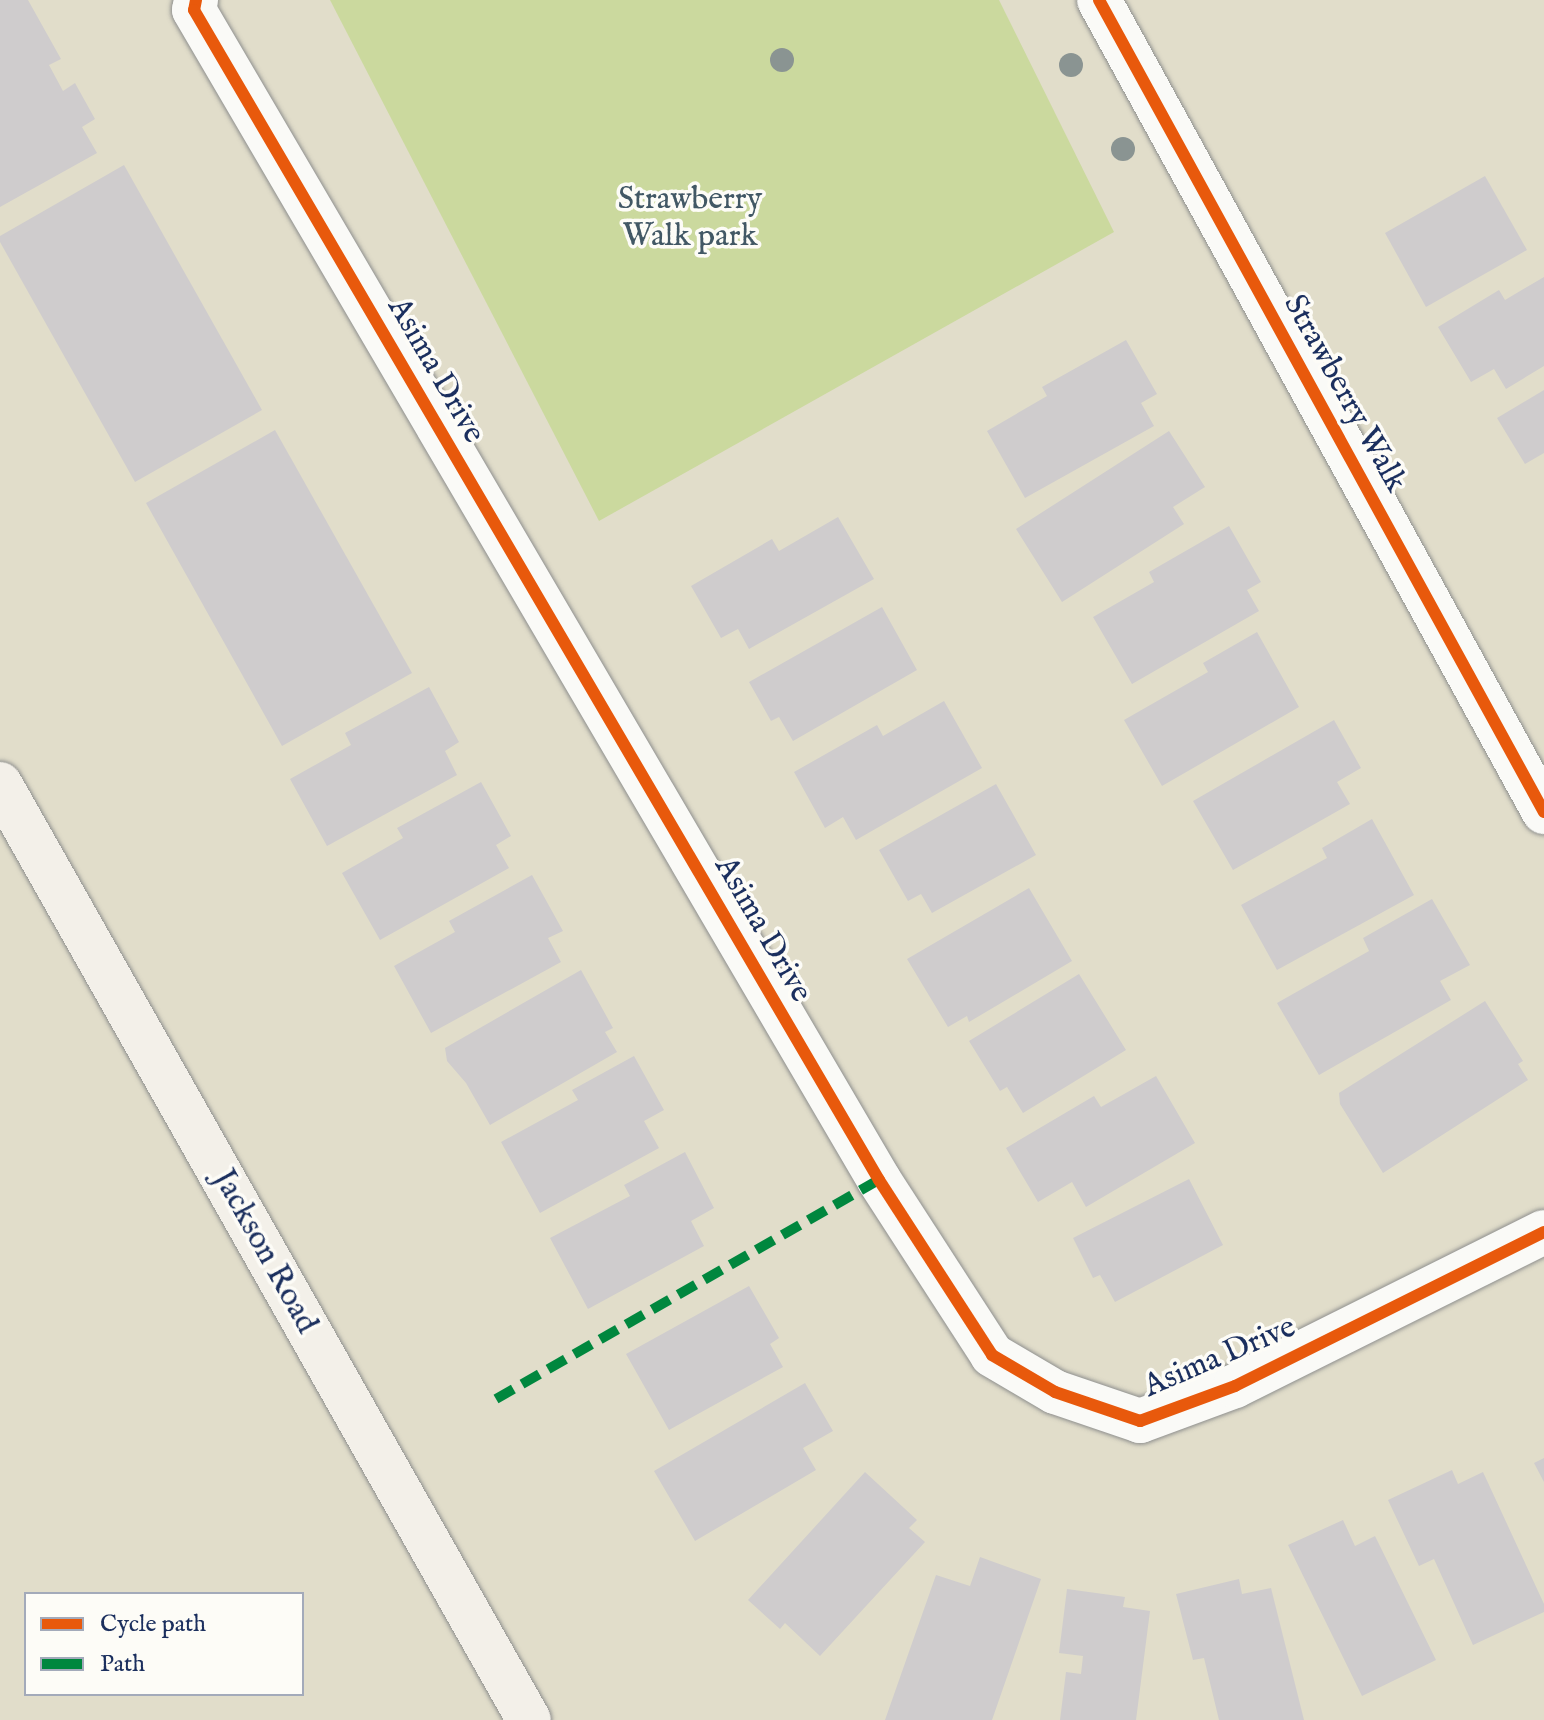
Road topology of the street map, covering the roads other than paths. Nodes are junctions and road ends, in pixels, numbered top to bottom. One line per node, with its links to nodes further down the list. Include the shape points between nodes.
1 (196, 0): 5 (street, Asima Drive, via 194,10 870,1167 992,1355 1055,1392 1140,1421 1235,1386)
2 (1099, 0): 4 (street, Strawberry Walk)
3 (0, 784): 6 (main road, Jackson Road)
4 (1544, 812)
5 (1544, 1232)
6 (529, 1720)

